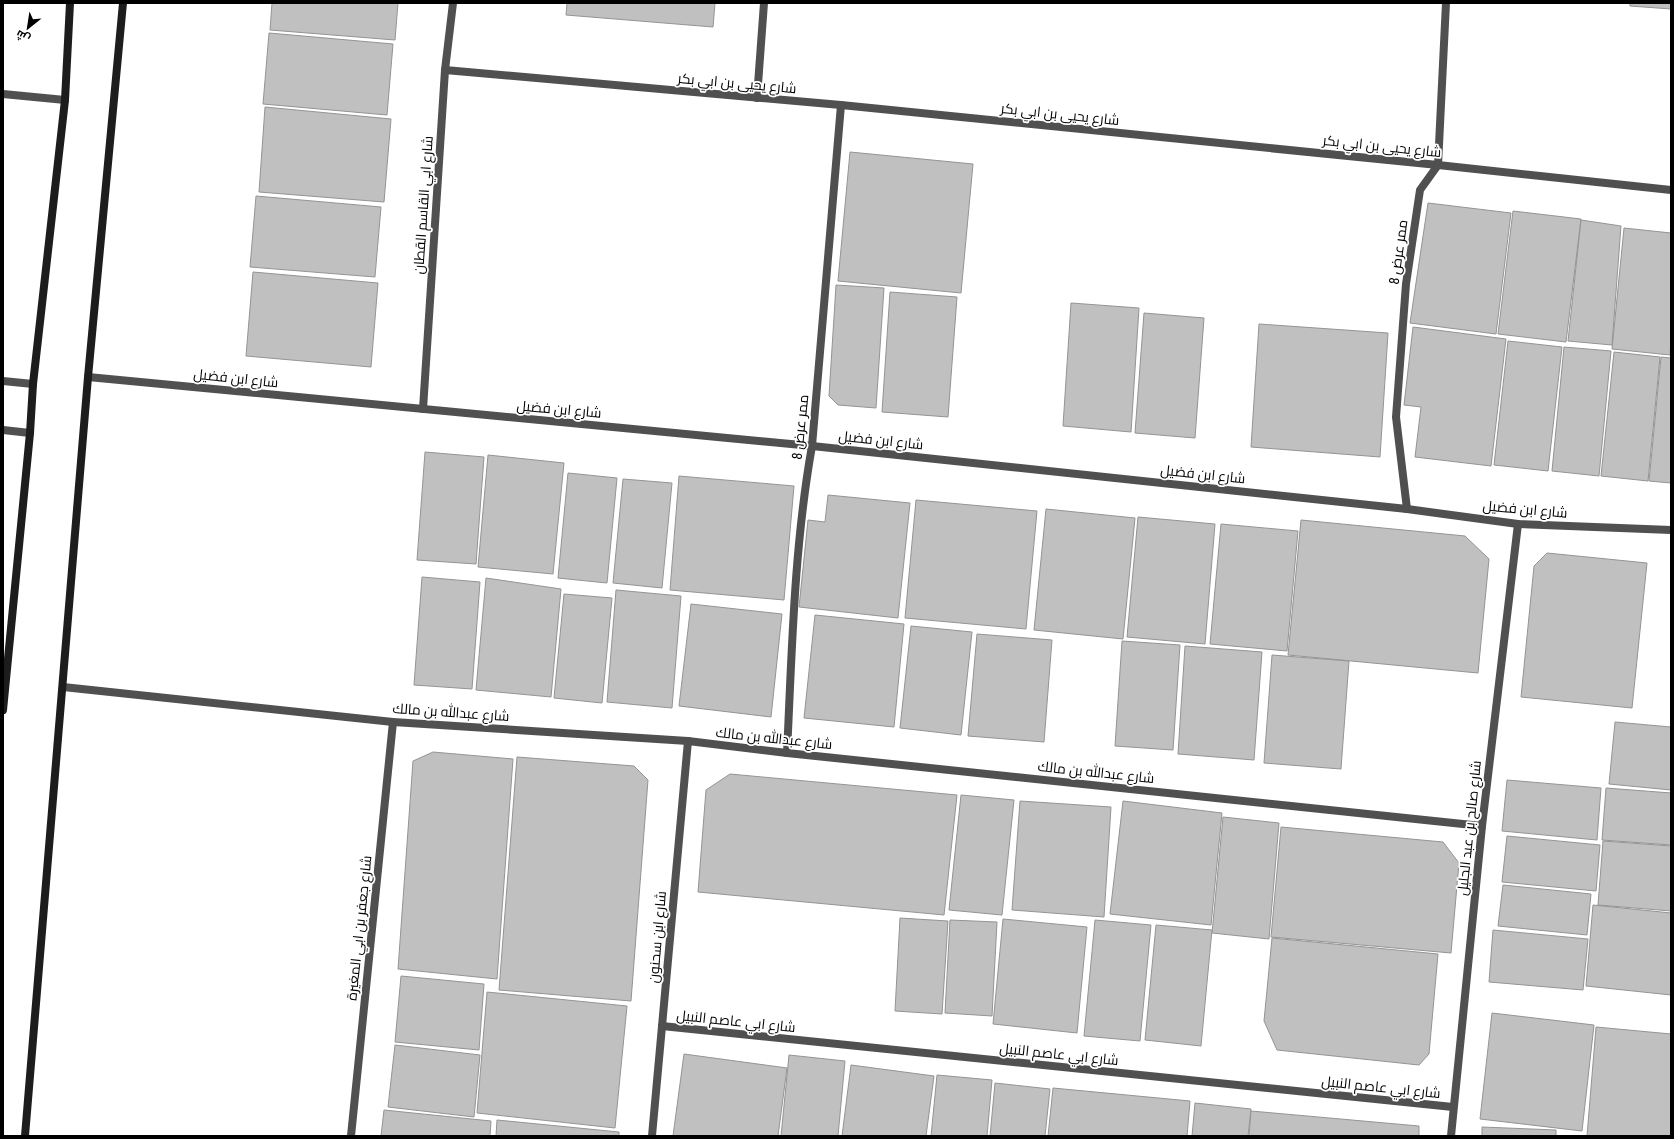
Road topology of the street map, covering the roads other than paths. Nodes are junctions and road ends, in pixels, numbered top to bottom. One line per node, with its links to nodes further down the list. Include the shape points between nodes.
1 (70, 3): 9 (street)
2 (123, 3): 13 (street)
3 (453, 3): 6 (street, شارع ابي القاسم القطان)
4 (764, 3): 8 (street)
5 (1446, 3): 11 (street)
6 (445, 70): 8 (street, شارع يحيى بن ابي بكر); 16 (street, شارع ابي القاسم القطان)
7 (3, 94): 9 (street)
8 (757, 98): 10 (street, شارع يحيى بن ابي بكر)
9 (65, 100): 15 (street)
10 (841, 105): 11 (street, شارع يحيى بن ابي بكر); 19 (street, ممر عرض 8)
11 (1438, 165): 12 (street, شارع يحيى بن ابي بكر); 20 (street, ممر عرض 8, via 1420,190 1406,284 1396,416)
12 (1671, 190)
13 (88, 377): 16 (street, شارع ابن فضيل); 23 (street)
14 (3, 382): 15 (street)
15 (33, 384): 18 (street)
16 (423, 409): 19 (street, شارع ابن فضيل)
17 (3, 430): 18 (street)
18 (30, 433): 24 (street)
19 (812, 446): 20 (street, شارع ابن فضيل); 27 (street, ممر عرض 8, via 803,495)
20 (1407, 509): 21 (street, شارع ابن فضيل)
21 (1518, 524): 22 (street, شارع ابن فضيل); 28 (street, شارع صالح بن عبد الجليل)
22 (1671, 530)
23 (63, 687): 25 (street, شارع عبدالله بن مالك); 31 (street)
24 (3, 710)
25 (393, 722): 26 (street, شارع عبدالله بن مالك); 32 (street, شارع جعفر بن ابي المغيرة)
26 (688, 741): 27 (street, شارع عبدالله بن مالك); 29 (street, شارع ابن سحنون)
27 (787, 753): 28 (street, شارع عبدالله بن مالك)
28 (1482, 826): 30 (street, شارع صالح بن عبد الجليل)
29 (662, 1026): 30 (street, شارع ابي عاصم النبيل); 33 (street, شارع ابن سحنون)
30 (1453, 1107): 34 (street, شارع صالح بن عبد الجليل)
31 (25, 1136)
32 (351, 1136)
33 (652, 1136)
34 (1451, 1136)

